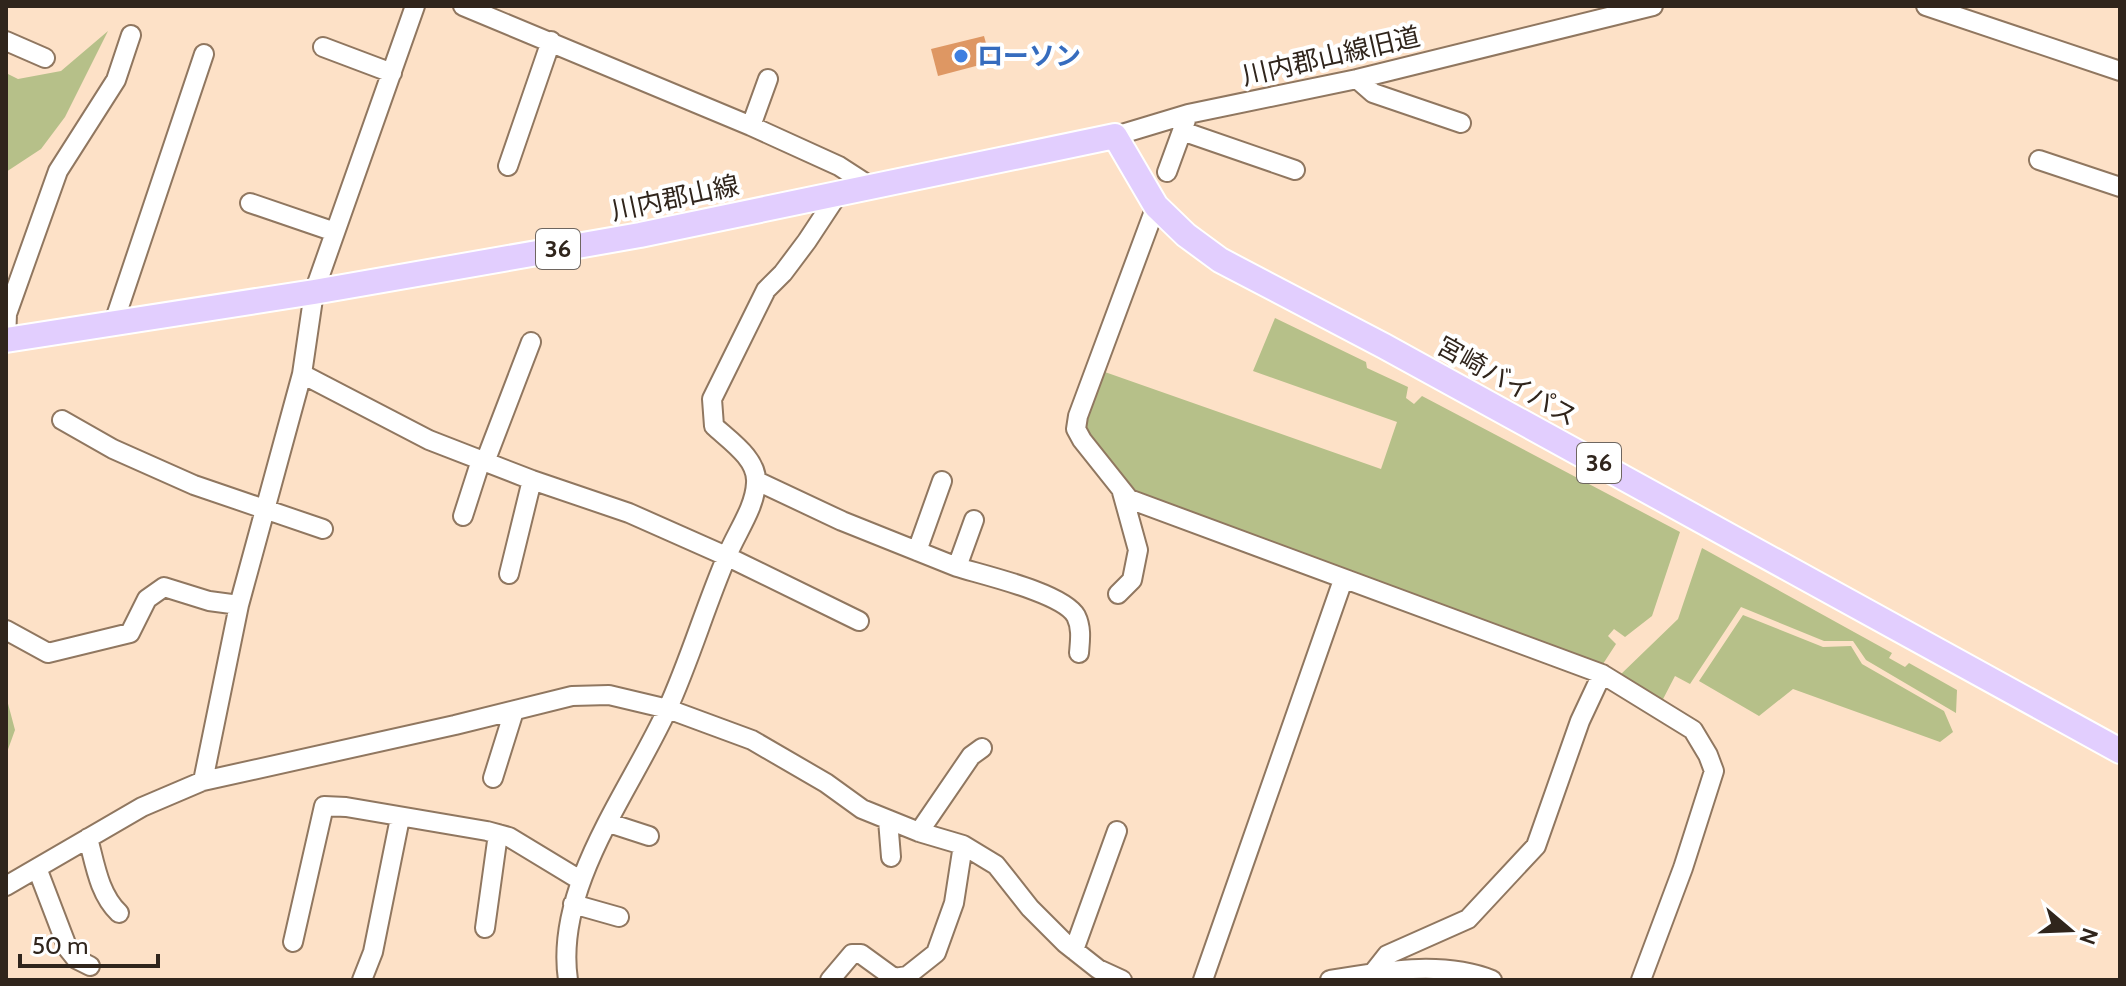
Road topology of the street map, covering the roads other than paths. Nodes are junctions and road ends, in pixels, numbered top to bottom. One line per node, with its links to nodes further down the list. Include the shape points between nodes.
1 (415, 6): 12 (street)
2 (1653, 6): 14 (street, 川内郡山線旧道)
3 (1926, 6): 11 (street)
4 (470, 7): 7 (street)
5 (131, 35): 30 (street, via 116,80 58,171)
6 (6, 41): 10 (street)
7 (551, 41): 17 (street); 20 (street)
8 (323, 47): 12 (street)
9 (204, 54): 31 (street)
10 (45, 58)
11 (2120, 71)
12 (392, 73): 28 (street)
13 (768, 79): 17 (street)
14 (1357, 79): 15 (street, 川内郡山線旧道); 16 (street, via 1373,93)
15 (1185, 122): 18 (street, 川内郡山線旧道); 21 (street); 22 (street)
16 (1461, 123)
17 (751, 126): 24 (street, via 839,166)
18 (1115, 136): 24 (main road, 川内郡山線 / 36); 27 (main road, 宮崎バイパス / 36)
19 (2039, 160): 23 (street)
20 (508, 166)
21 (1295, 170)
22 (1167, 172)
23 (2120, 187)
24 (873, 188): 25 (main road, 川内郡山線 / 36)
25 (838, 194): 29 (main road, 川内郡山線 / 36); 38 (street, via 766,290 712,399 714,426 747,457)
26 (250, 203): 28 (street)
27 (1156, 206): 40 (street, via 1076,429); 59 (main road, 宮崎バイパス / 36, via 1220,260)
28 (335, 232): 29 (street)
29 (314, 292): 31 (main road, 川内郡山線 / 36); 34 (street)
30 (6, 322): 32 (street)
31 (114, 322): 32 (main road, 川内郡山線 / 36)
32 (6, 340)
33 (531, 342): 36 (street)
34 (302, 374): 36 (street, via 429,440); 41 (street)
35 (62, 420): 41 (street, via 167,473)
36 (483, 461): 37 (street); 42 (street)
37 (532, 480): 46 (street, via 629,513); 48 (street)
38 (757, 481): 45 (street); 46 (street)
39 (942, 481): 45 (street)
40 (1122, 492): 49 (street); 50 (street, via 1138,550 1132,580)
41 (265, 509): 44 (street); 51 (street)
42 (463, 516)
43 (974, 520): 47 (street)
44 (323, 529)
45 (917, 551): 47 (street)
46 (726, 556): 52 (street); 56 (street)
47 (957, 567): 54 (street, via 1058,602 1075,614 1081,631)
48 (509, 574)
49 (1343, 580): 55 (street); 87 (street)
50 (1118, 594)
51 (239, 605): 53 (street, via 164,587 147,599 130,633 48,653); 61 (street)
52 (859, 621)
53 (6, 630)
54 (1079, 653)
55 (1602, 674): 82 (street, via 1536,846 1468,919 1387,955); 90 (street, via 1693,730 1714,771)
56 (668, 709): 57 (street, via 609,695 572,696); 63 (street, via 752,740); 64 (street)
57 (514, 711): 60 (street); 61 (street)
58 (982, 748): 66 (street)
59 (2120, 751)
60 (493, 778)
61 (203, 781): 69 (street)
62 (400, 818): 67 (street); 79 (street, via 324,806); 83 (street, via 373,952)
63 (888, 820): 66 (street); 71 (street)
64 (609, 823): 68 (street); 73 (street)
65 (1117, 831): 80 (street)
66 (919, 832): 70 (street)
67 (498, 834): 73 (street); 78 (street)
68 (649, 836)
69 (88, 838): 72 (street); 76 (street, via 103,889)
70 (963, 845): 80 (street, via 996,865 1030,908); 85 (street, via 954,903 936,953 907,976 894,978 861,954 852,954)
71 (891, 857)
72 (37, 868): 74 (street); 81 (street, via 68,949)
73 (580, 880): 75 (street)
74 (6, 886)
75 (573, 904): 77 (street); 84 (street, via 565,959)
76 (119, 913)
77 (619, 917)
78 (485, 928)
79 (293, 942)
80 (1074, 950): 86 (street)
81 (90, 966)
82 (1372, 974): 88 (street); 89 (street, via 1416,969 1476,973)
83 (362, 980)
84 (568, 980)
85 (830, 980)
86 (1122, 980)
87 (1203, 980)
88 (1330, 980)
89 (1492, 980)
90 (1641, 980)

